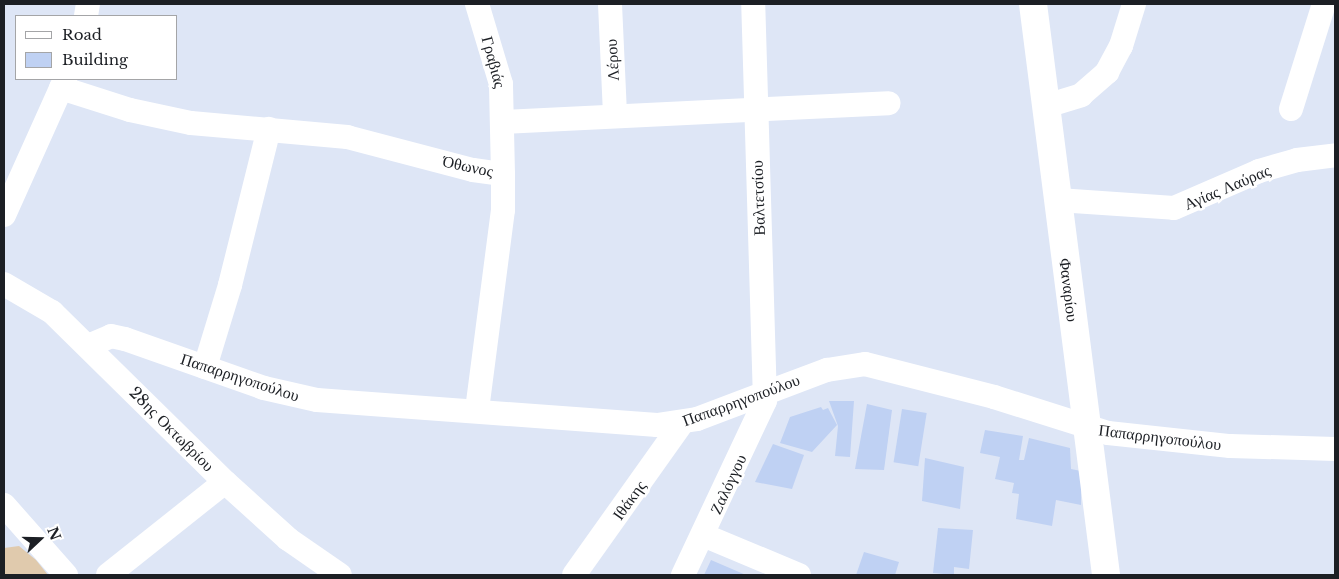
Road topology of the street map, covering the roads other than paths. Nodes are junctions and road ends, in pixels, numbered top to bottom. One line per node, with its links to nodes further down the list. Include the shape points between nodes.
1 (477, 4): 13 (street, Γραβιάς, via 501,84)
2 (610, 4): 12 (street, Λέρου)
3 (752, 4): 10 (street, Βαλτετσίου)
4 (1033, 4): 9 (main road, Φαναρίου)
5 (1134, 4): 9 (street, via 1107,72 1081,95)
6 (1324, 4): 11 (street)
7 (63, 84): 14 (street, Όθωνος, via 130,110 191,123); 18 (street)
8 (889, 103): 10 (street)
9 (1046, 106): 17 (main road, Φαναρίου)
10 (756, 110): 12 (street); 22 (street, Βαλτετσίου)
11 (1291, 110)
12 (615, 116): 13 (street)
13 (502, 122): 16 (street, Όθωνος)
14 (269, 129): 16 (street, Όθωνος, via 347,137 473,170); 21 (street, via 230,285)
15 (1335, 155): 17 (street, Αγίας Λαύρας, via 1297,160 1259,171 1174,208)
16 (504, 174): 23 (street, via 503,210)
17 (1058, 200): 25 (main road, Φαναρίου)
18 (4, 215)
19 (4, 284): 20 (street, 28ης Οκτωβρίου, via 52,312)
20 (88, 346): 21 (street, Παπαρρηγοπούλου, via 111,336); 27 (street, 28ης Οκτωβρίου)
21 (204, 367): 23 (street, Παπαρρηγοπούλου, via 264,388 317,400)
22 (765, 392): 24 (street, Παπαρρηγοπούλου); 25 (street, Παπαρρηγοπούλου, via 837,367 875,366 994,397); 29 (street, Ζαλόγγου, via 761,414)
23 (477, 410): 24 (street, Παπαρρηγοπούλου, via 640,424)
24 (682, 423): 33 (street, Ιθάκης)
25 (1087, 428): 26 (street, Παπαρρηγοπούλου, via 1169,440); 36 (main road, Φαναρίου)
26 (1334, 443)
27 (225, 482): 31 (street); 32 (street, 28ης Οκτωβρίου, via 288,539)
28 (4, 506): 30 (street)
29 (703, 535): 34 (street, Ζαλόγγου); 35 (street)
30 (66, 575)
31 (108, 575)
32 (340, 575)
33 (574, 575)
34 (683, 575)
35 (799, 575)
36 (1106, 575)

